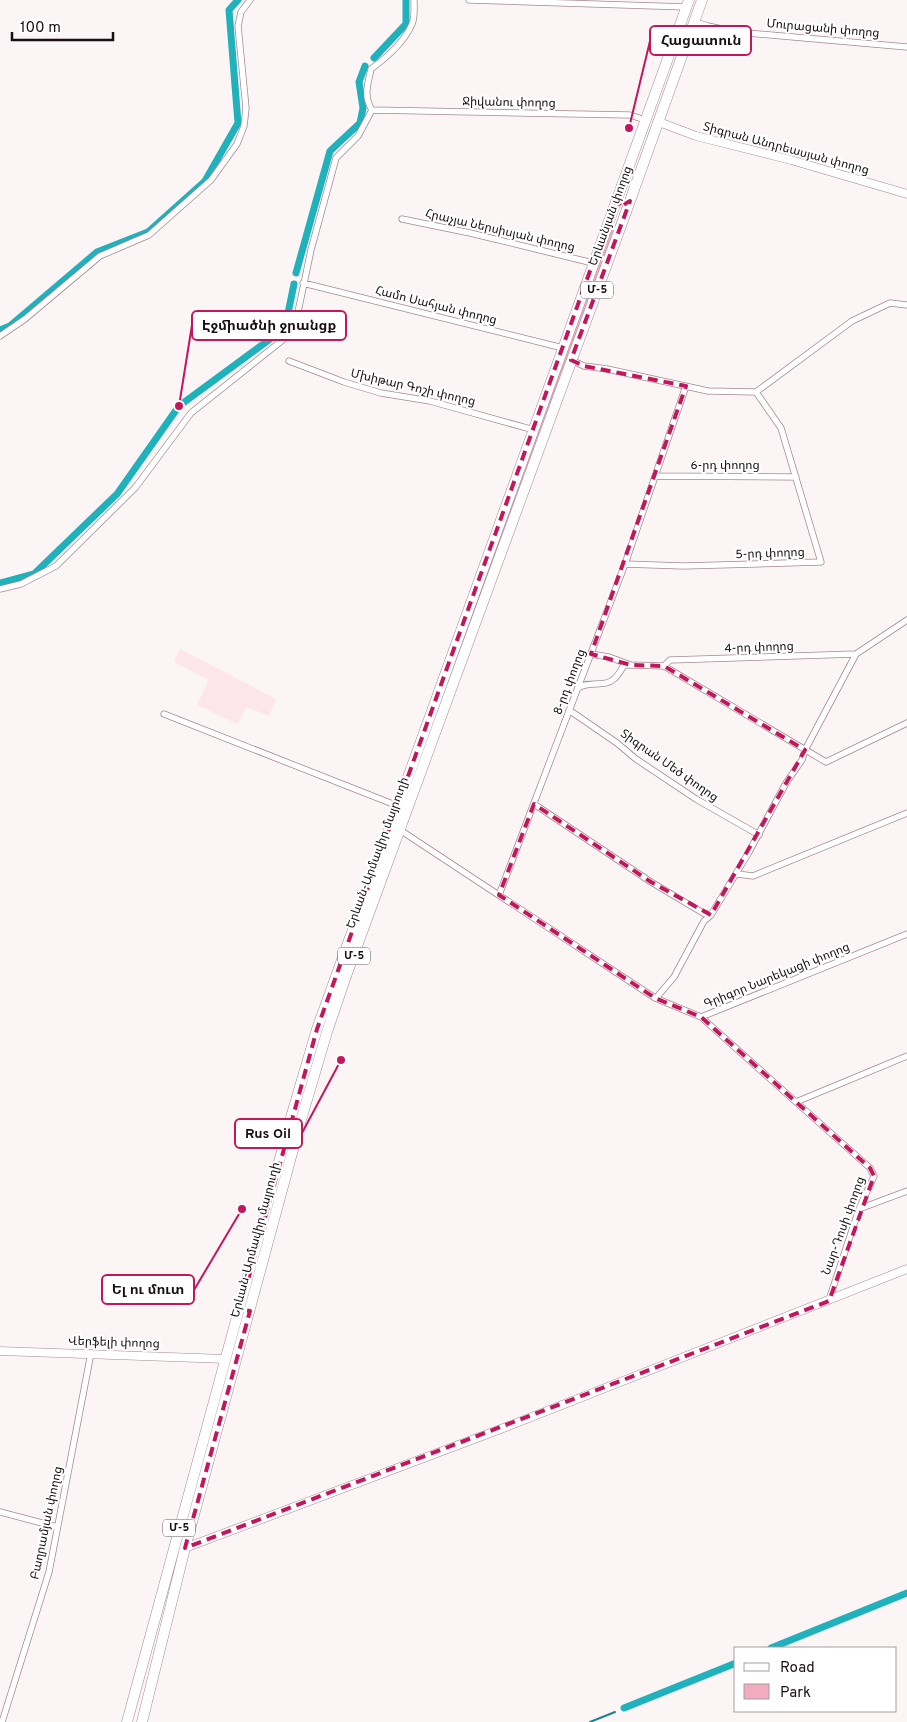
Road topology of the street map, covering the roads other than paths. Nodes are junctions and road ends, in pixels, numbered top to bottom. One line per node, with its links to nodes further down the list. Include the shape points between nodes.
1 (250, 0): 18 (street, via 241,12 238,26 246,108 244,126 237,144 211,180 149,235 100,256)
2 (414, 0): 8 (street, via 413,23 404,38 372,69 366,93)
3 (469, 0): 5 (street)
4 (702, 0): 6 (highway, Երևանյան փողոց / Մ-5)
5 (688, 3): 9 (highway, Երևանյան փողոց / Մ-5)
6 (695, 22): 7 (street, Մուրացանի փողոց, via 736,32); 10 (highway, Երևանյան փողոց / Մ-5)
7 (907, 47)
8 (372, 110): 9 (street, Ջիվանու փողոց, via 630,115); 16 (street, via 358,136 336,158)
9 (645, 120): 12 (highway, Երևանյան փողոց / Մ-5)
10 (659, 122): 11 (main road, Տիգրան Անդրեասյան փողոց, via 696,136); 13 (highway, Երևանյան փողոց / Մ-5)
11 (907, 194)
12 (617, 196): 13 (highway, via 622,204); 15 (highway, Երևանյան փողոց / Մ-5)
13 (630, 201): 20 (highway, Երևանյան փողոց / Մ-5)
14 (402, 219): 15 (street, Հրաչյա Ներսիսյան փողոց)
15 (593, 264): 19 (highway, Երևանյան փողոց / Մ-5)
16 (303, 284): 19 (street, Համո Սահյան փողոց); 29 (street, via 294,331 190,413 135,488 56,566 21,584)
17 (907, 305): 23 (street, via 890,303 852,321)
18 (0, 336)
19 (563, 348): 24 (highway, Երևանյան փողոց / Մ-5)
20 (571, 360): 22 (street, via 584,366); 28 (highway, Երևանյան փողոց / Մ-5)
21 (289, 361): 24 (street, Մխիթար Գոշի փողոց, via 381,393 430,401)
22 (686, 386): 23 (street, via 708,391); 25 (street, 8-րդ փողոց)
23 (756, 392): 26 (street, 5-րդ փողոց, via 781,428)
24 (534, 430): 28 (highway, Երևանյան փողոց / Մ-5)
25 (655, 476): 26 (street, 6-րդ փողոց); 27 (street, 8-րդ փողոց)
26 (796, 477): 27 (street, 5-րդ փողոց, via 821,562 682,566)
27 (625, 564): 31 (street, 8-րդ փողոց)
28 (486, 578): 41 (highway, Երևան-Արմավիր մայրուղի / Մ-5); 43 (highway, Երևան-Արմավիր մայրուղի / Մ-5)
29 (0, 588)
30 (907, 620): 32 (street)
31 (591, 654): 33 (street); 35 (street, 8-րդ փողոց)
32 (856, 654): 34 (street, 4-րդ փողոց, via 670,660); 39 (street)
33 (631, 665): 34 (street); 35 (street, via 624,665 613,680)
34 (664, 666): 39 (street)
35 (578, 688): 36 (street, 8-րդ փողոց)
36 (570, 710): 40 (street, 8-րդ փողոց); 44 (street, Տիգրան Մեծ փողոց, via 690,795)
37 (164, 714): 41 (street)
38 (907, 723): 39 (street, via 826,762)
39 (805, 750): 44 (street)
40 (534, 804): 46 (street, 8-րդ փողոց); 47 (street, via 651,882)
41 (398, 806): 57 (highway, Երևան-Արմավիր մայրուղի / Մ-5, via 317,1029 292,1114)
42 (907, 813): 45 (street, via 753,876)
43 (400, 830): 46 (street, Գրիգոր Նարեկացի փողոց); 57 (highway, Երևան-Արմավիր մայրուղի / Մ-5, via 327,1032)
44 (759, 835): 45 (street)
45 (737, 874): 47 (street)
46 (499, 895): 49 (street, Գրիգոր Նարեկացի փողոց)
47 (711, 915): 49 (street, via 674,977)
48 (907, 934): 50 (street, Գրիգոր Նարեկացի փողոց)
49 (656, 998): 50 (street, Գրիգոր Նարեկացի փողոց)
50 (700, 1017): 52 (street)
51 (907, 1056): 52 (street)
52 (796, 1102): 54 (street, Նար-Դոսի փողոց, via 870,1168 874,1176)
53 (907, 1191): 54 (street)
54 (859, 1209): 56 (street, Նար-Դոսի փողոց)
55 (907, 1270): 56 (main road)
56 (829, 1301): 64 (main road)
57 (245, 1310): 58 (highway, Երևան-Արմավիր մայրուղի / Մ-5)
58 (238, 1336): 61 (highway, Մ-5); 64 (highway, Մ-5)
59 (0, 1351): 60 (main road, Վերֆելի փողոց)
60 (91, 1354): 61 (main road, Վերֆելի փողոց); 63 (street, Բաղրամյան փողոց)
61 (226, 1359): 66 (highway, Մ-5)
62 (0, 1512): 63 (street)
63 (57, 1527): 65 (street, Բաղրամյան փողոց, via 48,1572)
64 (185, 1548): 67 (highway, Մ-5)
65 (2, 1722)
66 (127, 1722)
67 (142, 1722)

